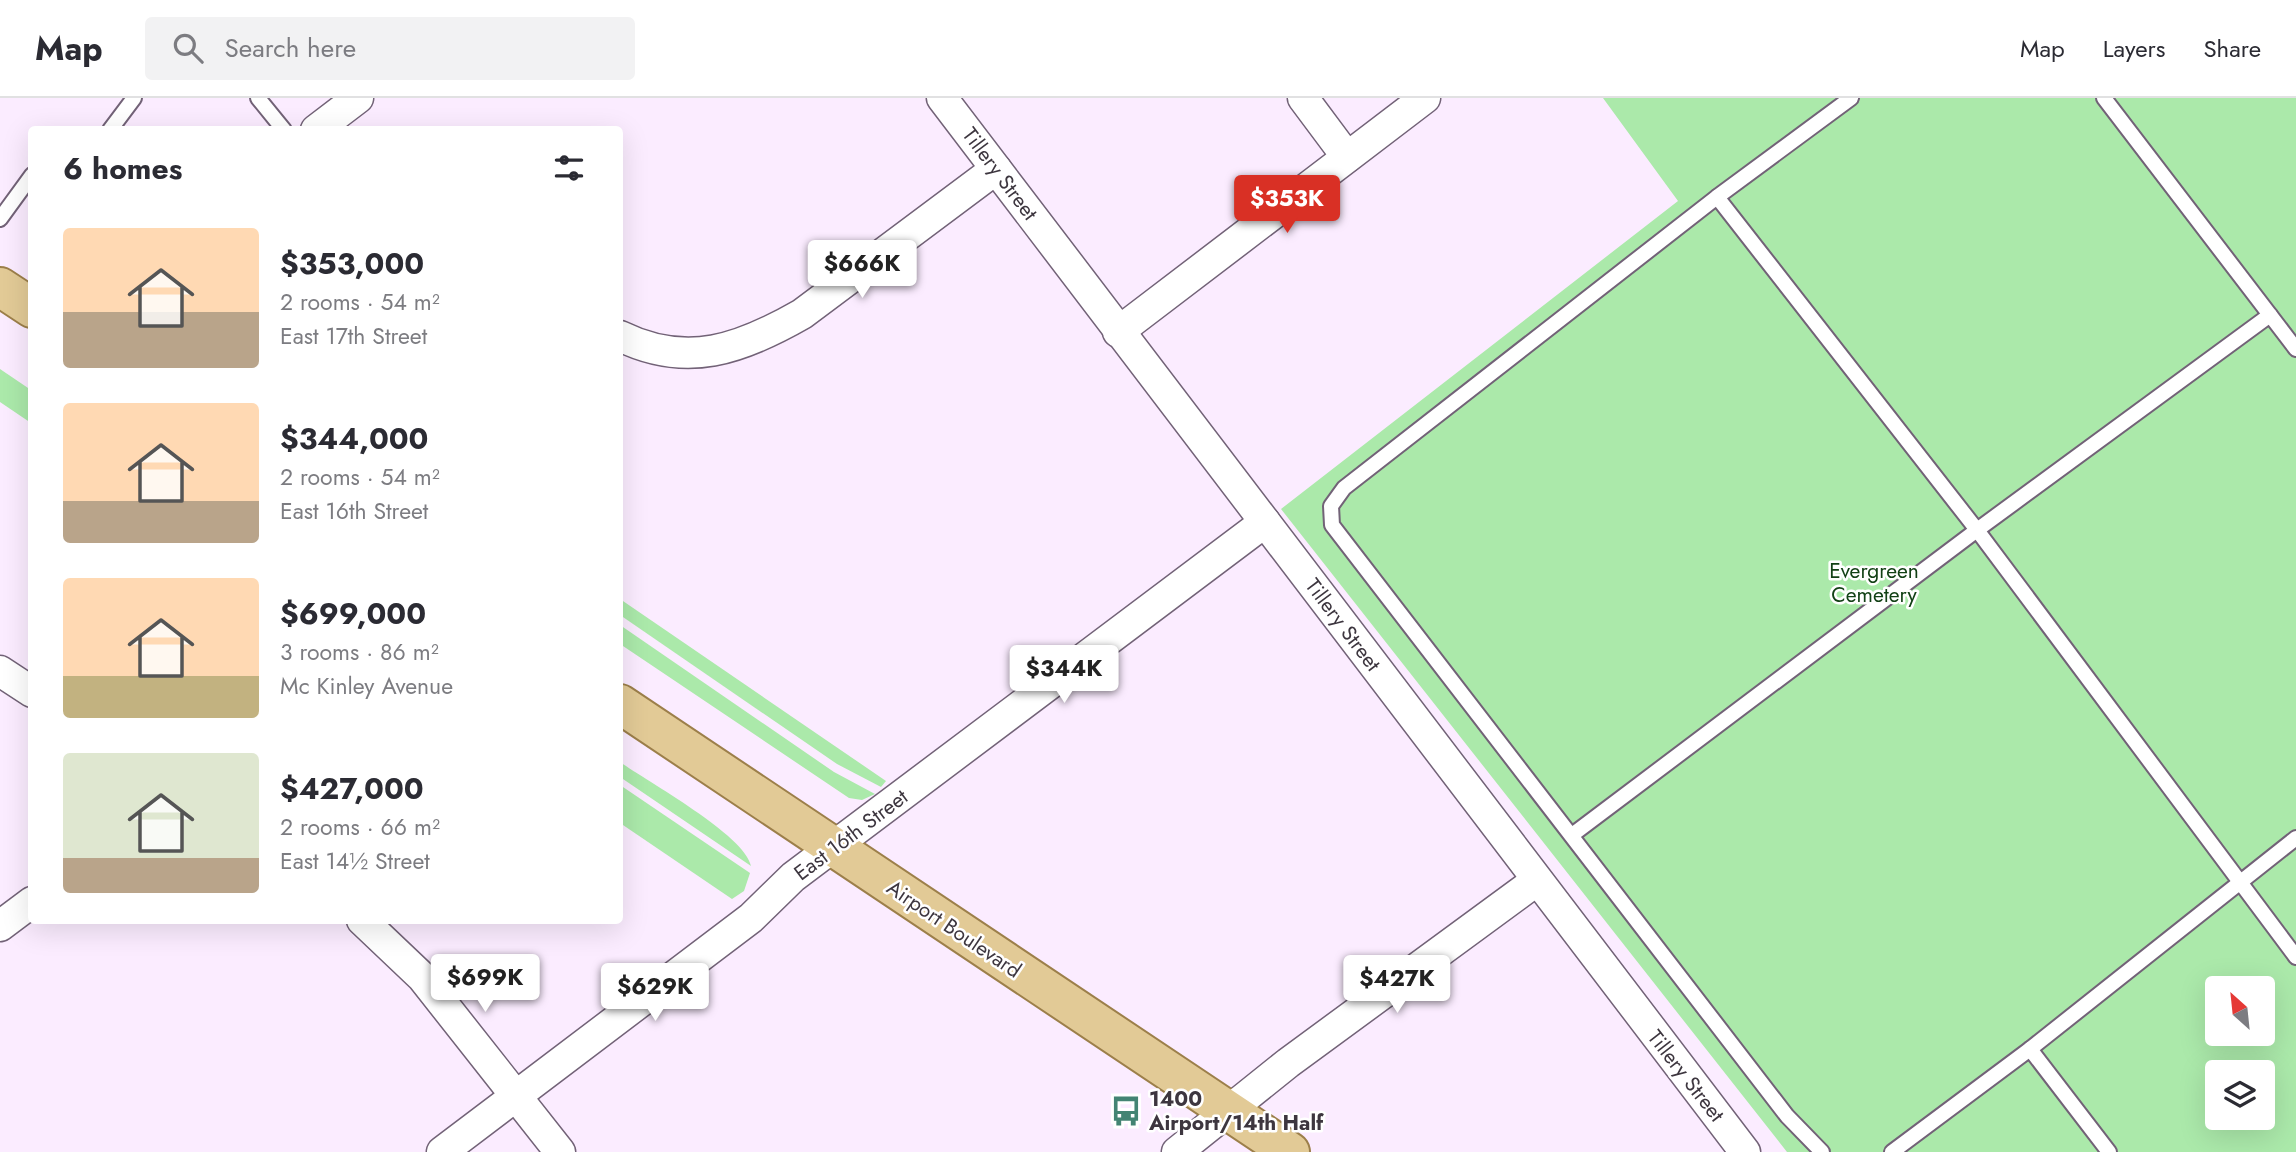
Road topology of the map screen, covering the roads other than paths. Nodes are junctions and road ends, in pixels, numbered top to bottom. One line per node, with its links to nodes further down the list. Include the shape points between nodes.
1 (134, 98): 9 (lane)
2 (258, 98): 10 (lane)
3 (358, 98): 11 (street)
4 (942, 98): 13 (street, Tillery Street)
5 (1303, 98): 12 (street)
6 (1425, 98): 12 (street)
7 (1851, 98): 15 (lane)
8 (2104, 98): 19 (lane)
9 (113, 126)
10 (282, 126)
11 (321, 126)
12 (1347, 157): 20 (street)
13 (996, 169): 20 (street, Tillery Street); 21 (street, via 802,314 730,348 694,354 667,352)
14 (28, 180): 16 (lane)
15 (1717, 197): 24 (lane); 28 (lane, via 1344,488 1331,506 1332,525)
16 (0, 219)
17 (0, 287): 18 (main road)
18 (28, 305)
19 (2270, 315): 22 (lane); 24 (lane)
20 (1118, 332): 23 (street, Tillery Street)
21 (623, 337)
22 (2296, 349)
23 (1265, 522): 30 (street, East 16th Street); 31 (street, Tillery Street)
24 (1977, 530): 28 (lane); 32 (lane)
25 (0, 671): 26 (street)
26 (28, 689)
27 (623, 706): 30 (main road, Airport Boulevard)
28 (1572, 835): 45 (lane, via 1787,1116)
29 (2296, 838): 32 (lane)
30 (833, 848): 38 (street, East 16th Street, via 793,877 751,918); 39 (main road, Airport Boulevard)
31 (1536, 881): 39 (street, via 1288,1063); 44 (street, Tillery Street)
32 (2238, 882): 36 (lane); 37 (lane)
33 (28, 905): 35 (street)
34 (366, 924): 38 (street, via 422,977)
35 (0, 926)
36 (2296, 957)
37 (2030, 1049): 46 (lane); 47 (lane)
38 (517, 1096): 40 (street, East 16th Street); 41 (street)
39 (1229, 1112): 42 (street); 43 (main road, Airport Boulevard)
40 (442, 1152)
41 (560, 1152)
42 (1177, 1152)
43 (1290, 1152)
44 (1745, 1152)
45 (1822, 1152)
46 (1892, 1152)
47 (2109, 1152)

